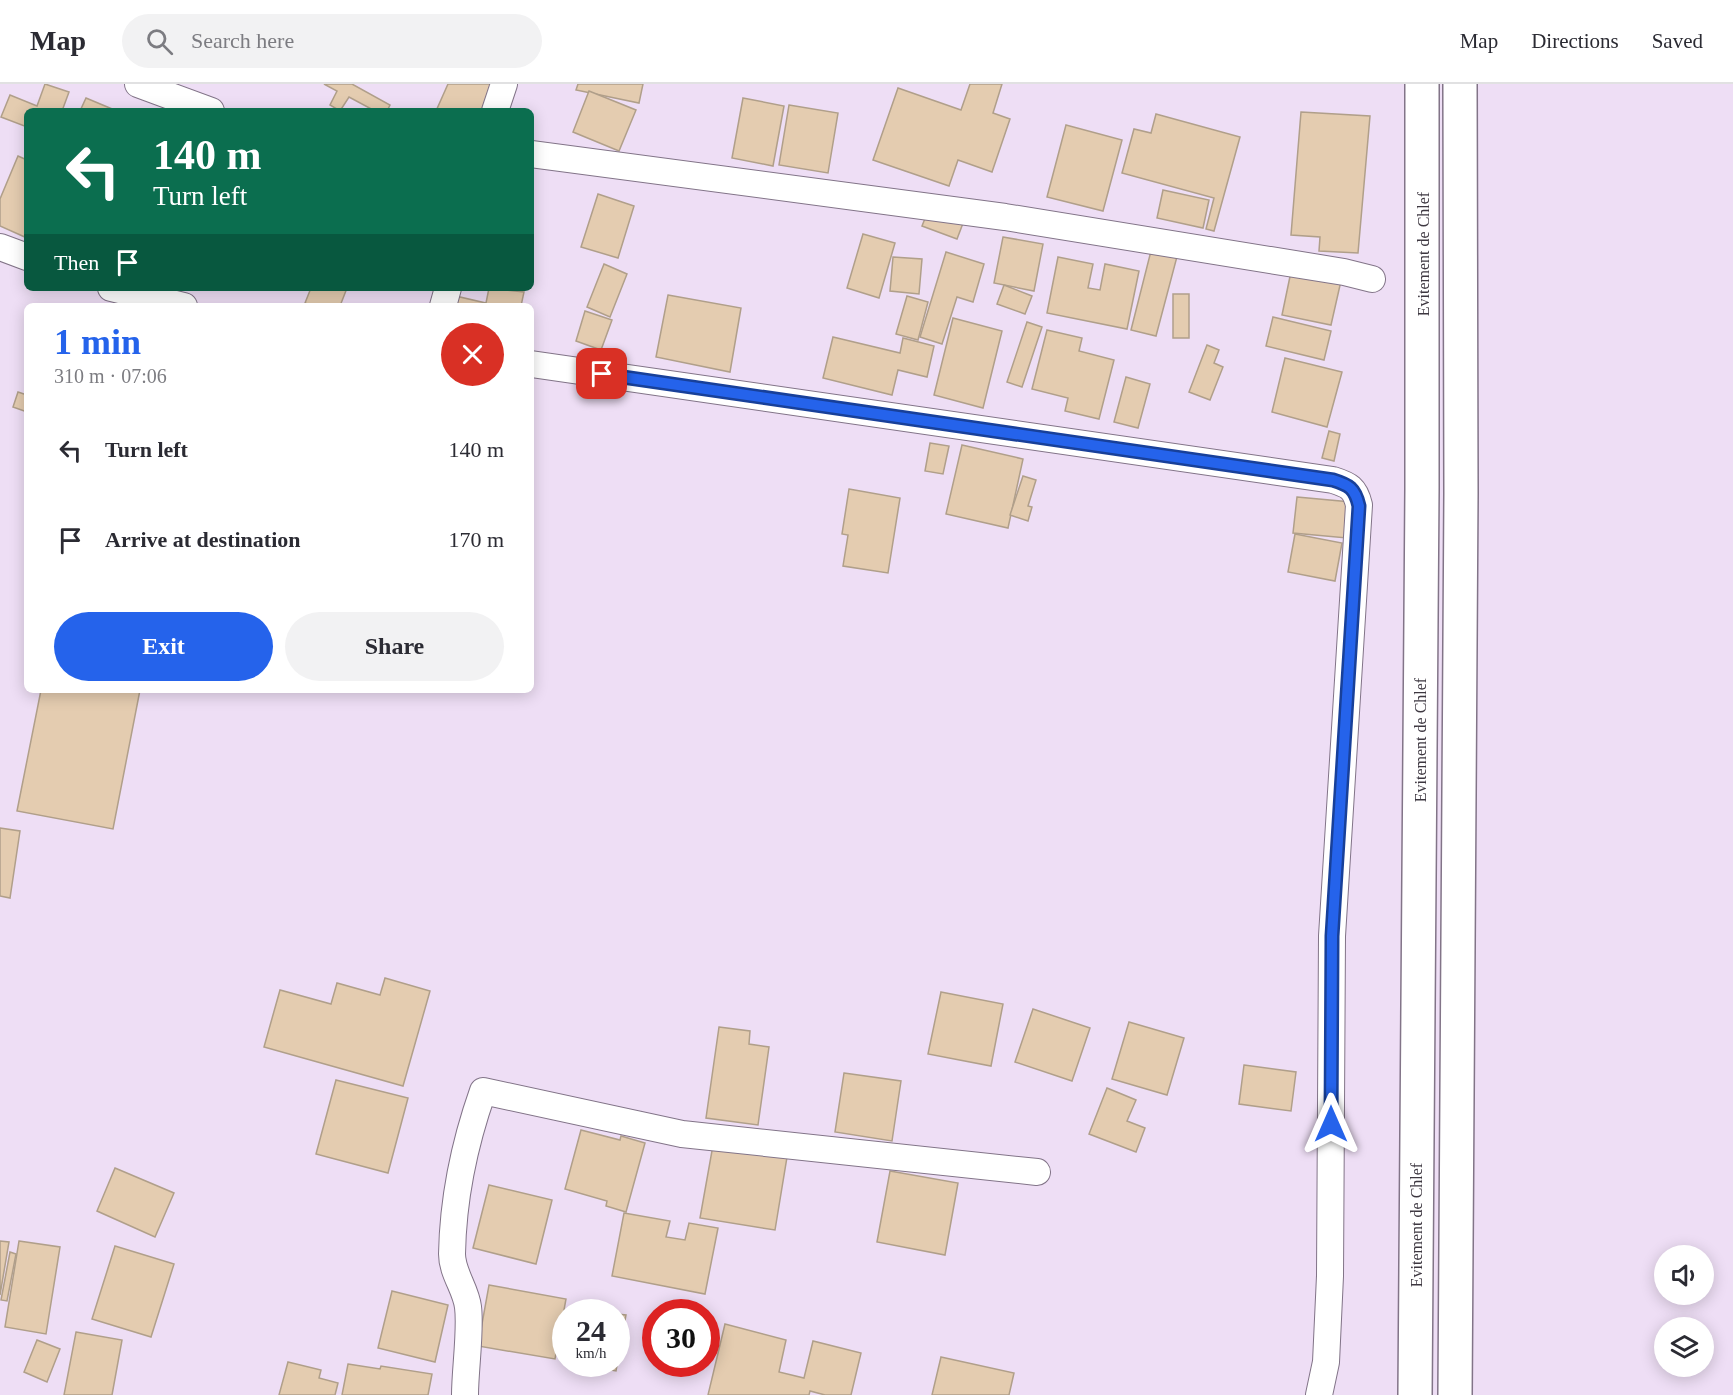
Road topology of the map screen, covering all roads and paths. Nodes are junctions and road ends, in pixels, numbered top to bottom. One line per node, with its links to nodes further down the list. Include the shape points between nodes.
1 (138, 84): 5 (street)
2 (504, 84): 6 (street)
3 (1422, 84): 17 (highway, Evitement de Chlef)
4 (1460, 84): 18 (highway)
5 (203, 108)
6 (496, 108)
7 (534, 154): 10 (street, via 1005,217)
8 (0, 247): 9 (street)
9 (24, 256)
10 (1371, 279)
11 (123, 291): 12 (street)
12 (172, 303)
13 (534, 364): 16 (street, via 1333,480 1356,492 1359,506 1332,936 1330,1276 1326,1362)
14 (1037, 1172): 15 (street, via 682,1134 483,1091 464,1165 452,1257 468,1306)
15 (465, 1395)
16 (1319, 1395)
17 (1415, 1395)
18 (1455, 1395)

